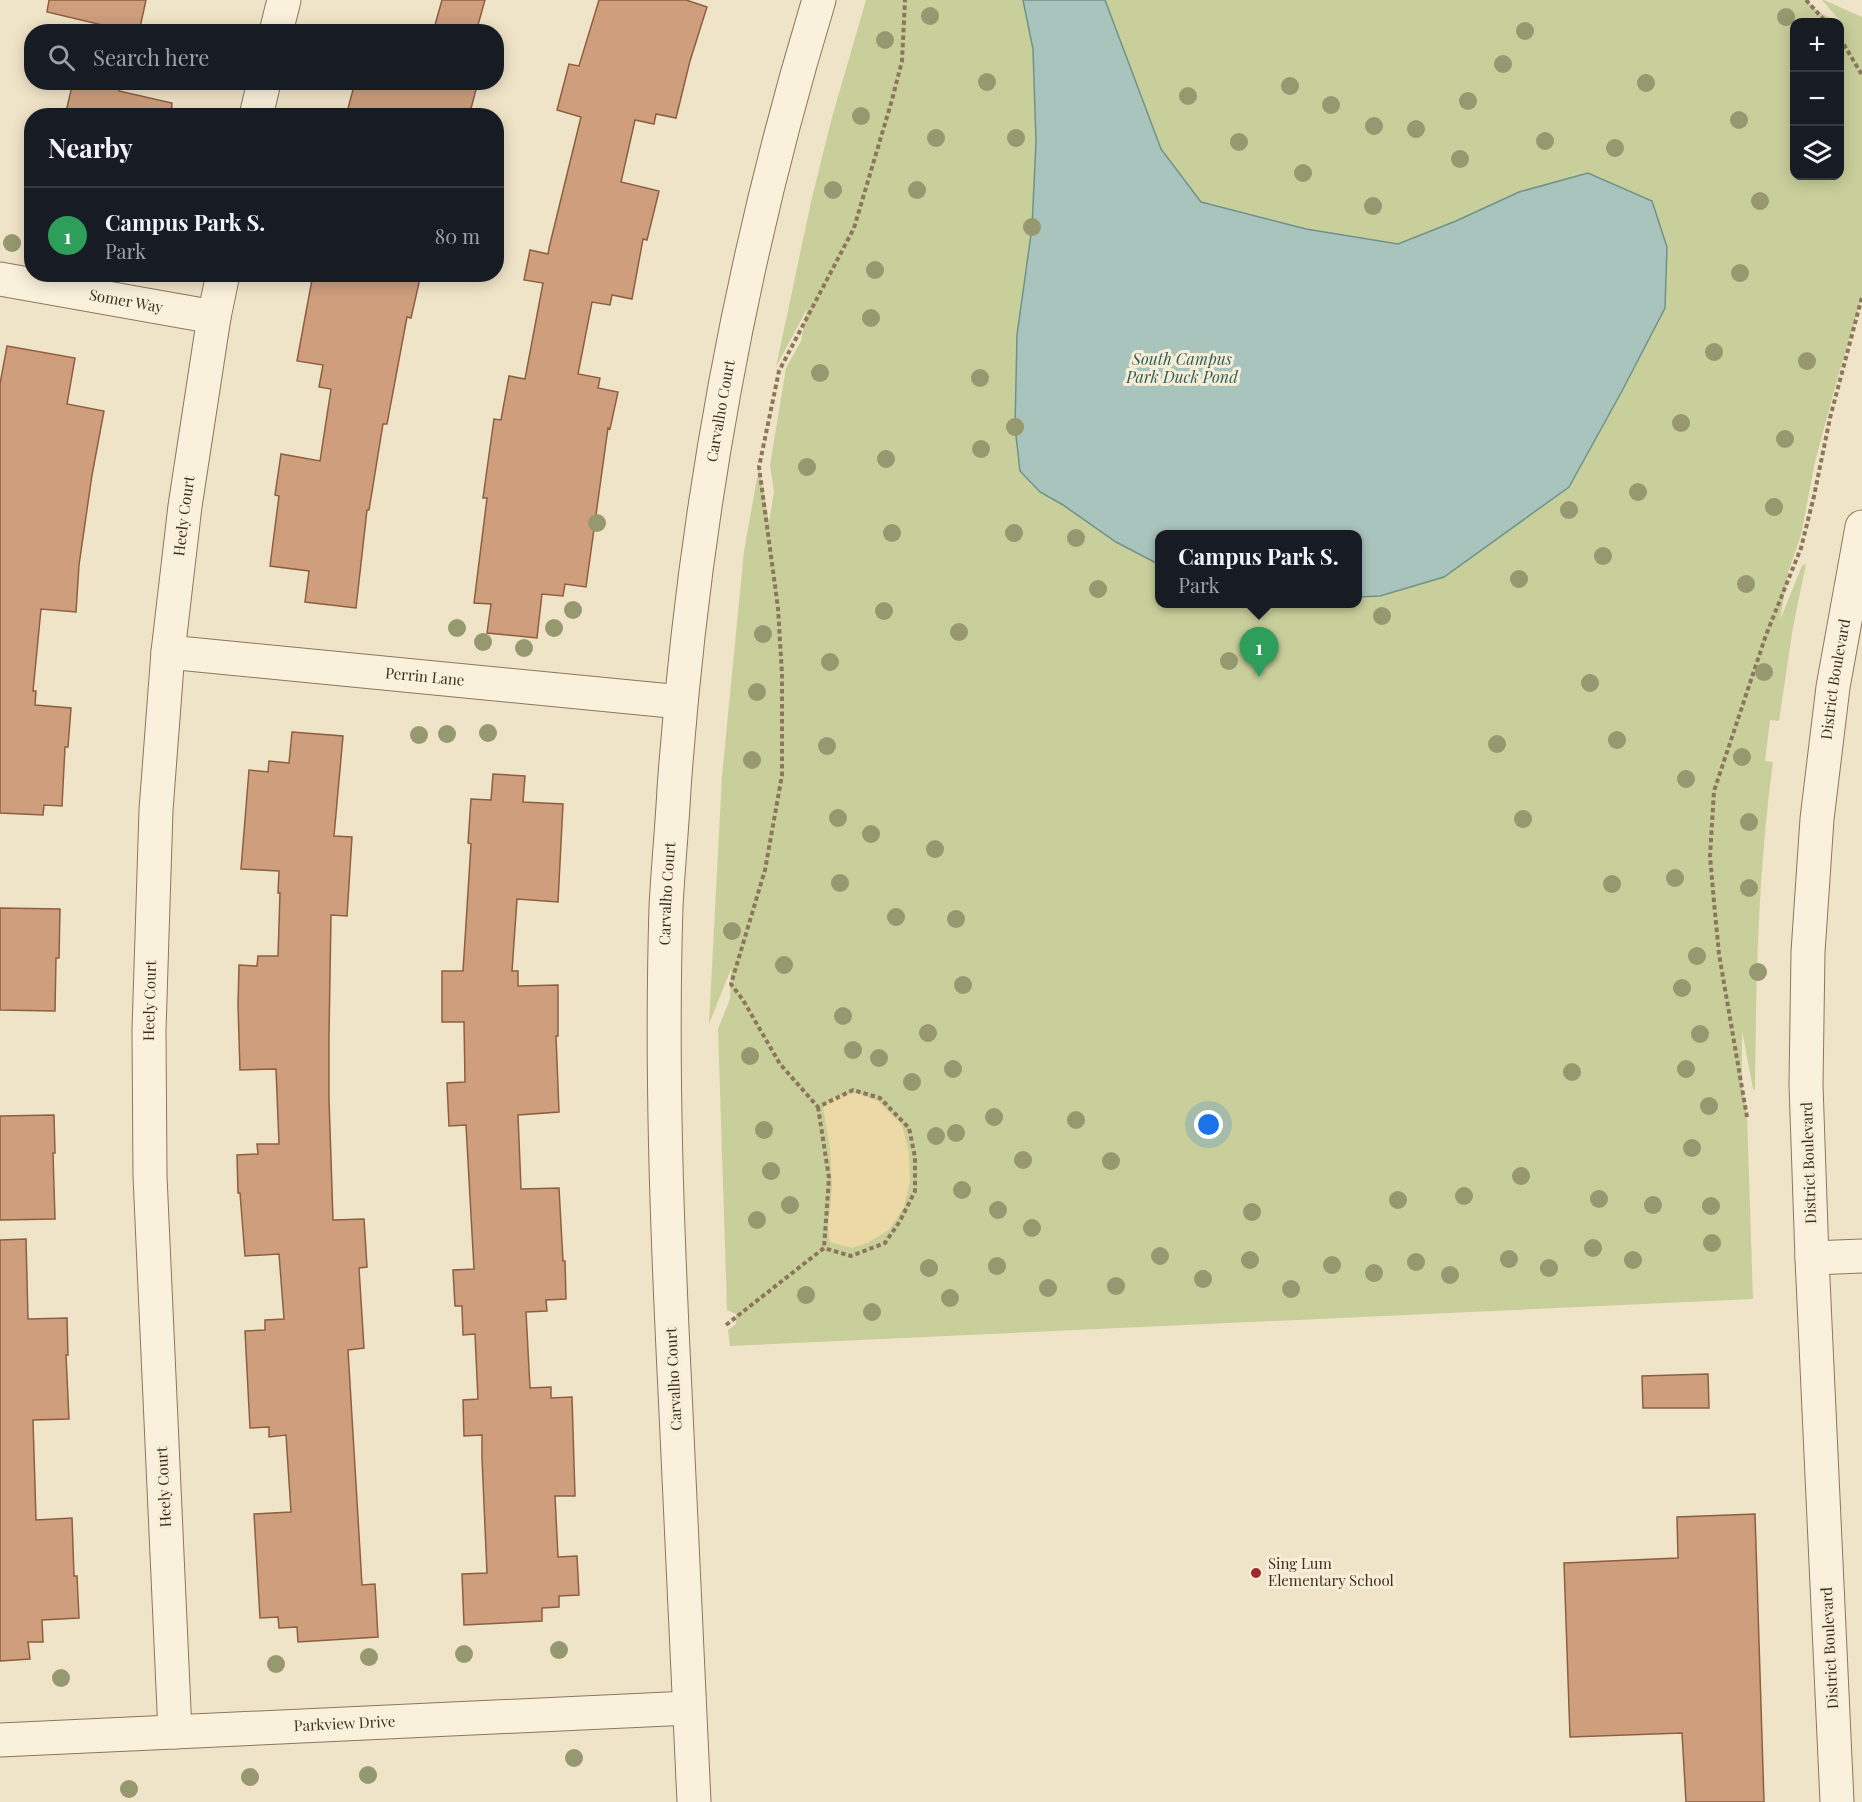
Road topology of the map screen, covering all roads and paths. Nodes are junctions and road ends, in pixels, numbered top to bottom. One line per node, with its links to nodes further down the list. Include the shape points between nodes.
1 (284, 0): 6 (street)
2 (819, 0): 17 (street, Carvalho Court, via 756,236 728,372 695,574)
3 (905, 0): 18 (path, via 902,60 854,228 778,371 759,467 778,608 782,775 765,870 731,984 780,1064)
4 (1806, 0): 5 (path)
5 (1822, 18)
6 (278, 24)
7 (1844, 46): 8 (path)
8 (1862, 75)
9 (262, 90): 10 (street)
10 (258, 108)
11 (0, 279): 14 (street, Somer Way)
12 (221, 282): 14 (street, Heely Court)
13 (1862, 297): 19 (path, via 1801,548 1766,635 1714,791 1710,856 1719,954)
14 (214, 317): 16 (street, Heely Court, via 185,506)
15 (1862, 527): 22 (street, District Boulevard, via 1833,687 1817,819 1808,952 1806,1085)
16 (168, 652): 17 (street, Perrin Lane); 25 (street, Heely Court, via 156,810 149,1030 150,1176)
17 (681, 702): 24 (street, Carvalho Court, via 666,905 663,1098)
18 (818, 1107): 20 (path, via 829,1178); 20 (path, via 853,1090 880,1098 909,1128 915,1157 915,1191 885,1243 851,1256)
19 (1747, 1117)
20 (824, 1248): 23 (path)
21 (1862, 1256): 22 (street)
22 (1812, 1258): 28 (street, District Boulevard)
23 (726, 1325)
24 (689, 1708): 25 (street, Parkview Drive); 27 (street, Carvalho Court)
25 (176, 1732): 26 (street, Parkview Drive)
26 (0, 1740)
27 (694, 1802)
28 (1837, 1802)

